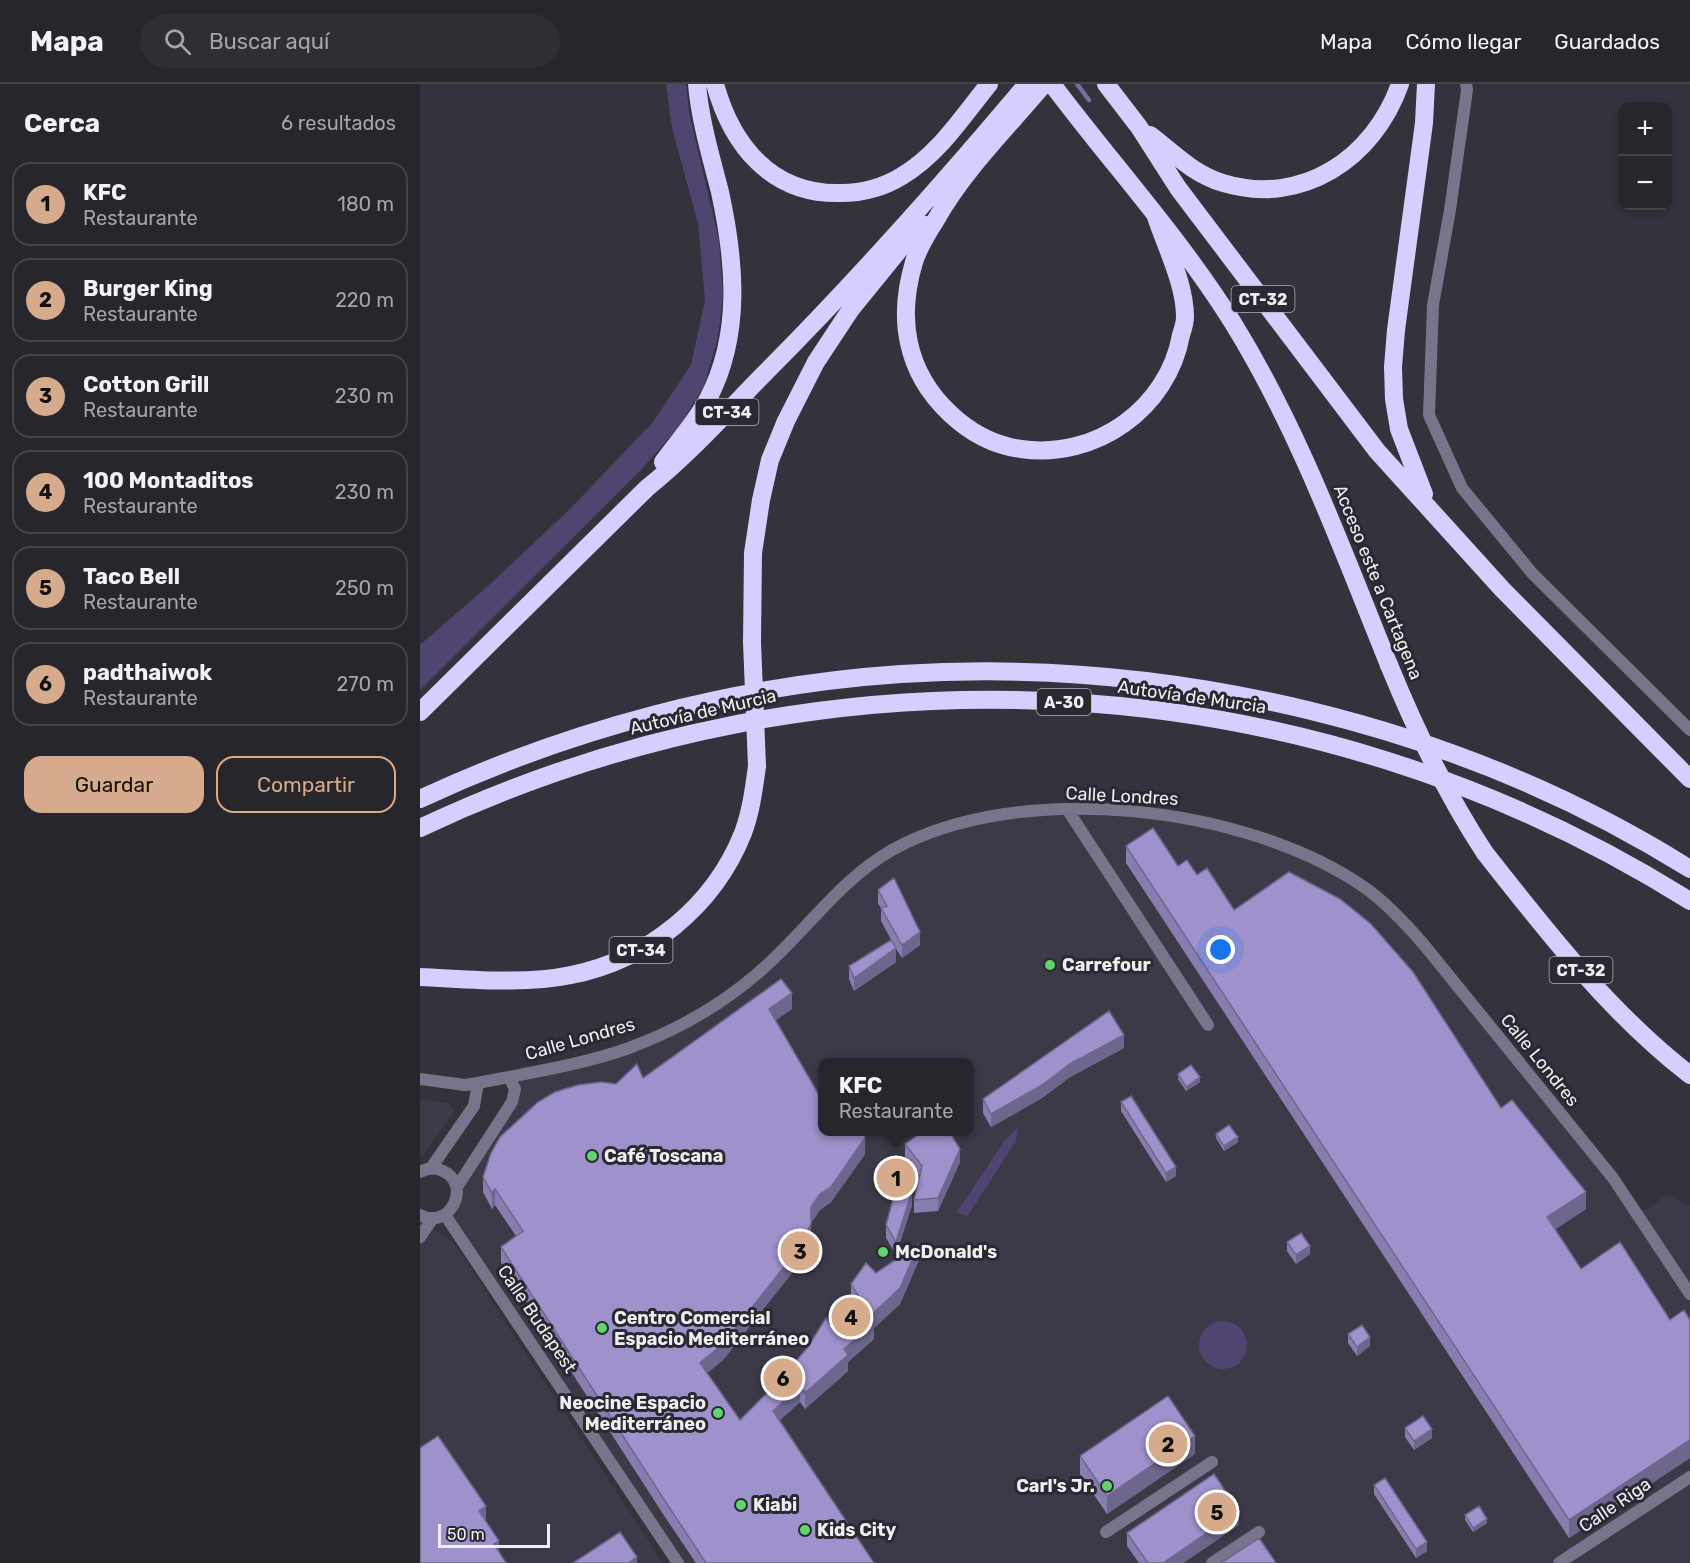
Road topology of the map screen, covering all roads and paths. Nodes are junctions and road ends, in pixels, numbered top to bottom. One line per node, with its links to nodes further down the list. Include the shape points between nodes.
1 (697, 84): 14 (highway, via 732,252 731,328 723,363 708,398)
2 (715, 84): 3 (highway, via 731,128 762,168 784,182 827,194 878,188 901,177 928,156)
3 (989, 84)
4 (1044, 84): 10 (highway, CT-34)
5 (1052, 84): 13 (highway, Acceso este a Cartagena / CT-32)
6 (1106, 84): 11 (highway, CT-32)
7 (1400, 84): 11 (highway, via 1389,112 1352,157 1329,173 1278,188 1222,183 1180,160)
8 (1426, 84): 15 (highway, via 1393,367 1399,429)
9 (1466, 84): 17 (street, via 1433,305 1429,415 1462,488 1525,565)
10 (1023, 95): 12 (highway); 14 (highway, CT-34, via 839,297)
11 (1139, 127): 15 (highway, CT-32, via 1178,188 1377,451)
12 (946, 200): 13 (highway, via 922,241 909,280 905,318 909,344 917,368 947,412 993,442 1021,449 1047,451 1074,446 1122,426 1141,412 1169,374 1185,317 1181,288); 24 (highway, CT-34, bridge, via 927,216 851,309 816,362 770,460 753,553 757,766 744,831 723,873 699,904 670,931 614,963 569,976)
13 (1156, 217): 26 (highway, Acceso este a Cartagena / CT-32, bridge, via 1207,283 1279,405 1416,728 1466,824 1580,969 1655,1046)
14 (647, 488): 16 (highway, CT-34)
15 (1430, 506): 18 (highway, CT-32, via 1502,589)
16 (420, 712)
17 (1690, 730)
18 (1690, 779)
19 (420, 798): 22 (highway, Autovía de Murcia / A-30, via 564,741 743,694 897,675 1046,674 1232,694 1371,728 1452,754 1523,783 1609,823)
20 (1067, 809): 25 (street); 27 (street, Calle Londres, via 967,822 916,838 890,851 843,886 758,973 703,1012 629,1048); 35 (street, Calle Londres, via 1160,814 1251,834 1338,870 1365,887 1425,946 1613,1178)
21 (420, 828): 23 (highway, Autovía de Murcia / A-30, via 572,767 737,723 899,702 1053,702 1154,710 1227,721 1373,757 1470,790 1544,822)
22 (1690, 869)
23 (1690, 901)
24 (420, 977)
25 (1208, 1025)
26 (1690, 1075)
27 (509, 1077): 29 (street, Calle Londres); 31 (street, via 515,1089 512,1102)
28 (420, 1079): 29 (street, Calle Londres)
29 (478, 1083): 30 (street, via 474,1106)
30 (426, 1170): 31 (street, via 447,1173)
31 (457, 1187): 33 (street, via 456,1200)
32 (420, 1215): 33 (street)
33 (439, 1216): 34 (street); 40 (street, Calle Budapest)
34 (420, 1237)
35 (1690, 1294)
36 (1212, 1462): 38 (street)
37 (1690, 1477): 42 (street, Calle Riga)
38 (1106, 1532)
39 (1259, 1532): 41 (street)
40 (678, 1563)
41 (1212, 1563)
42 (1559, 1563)

